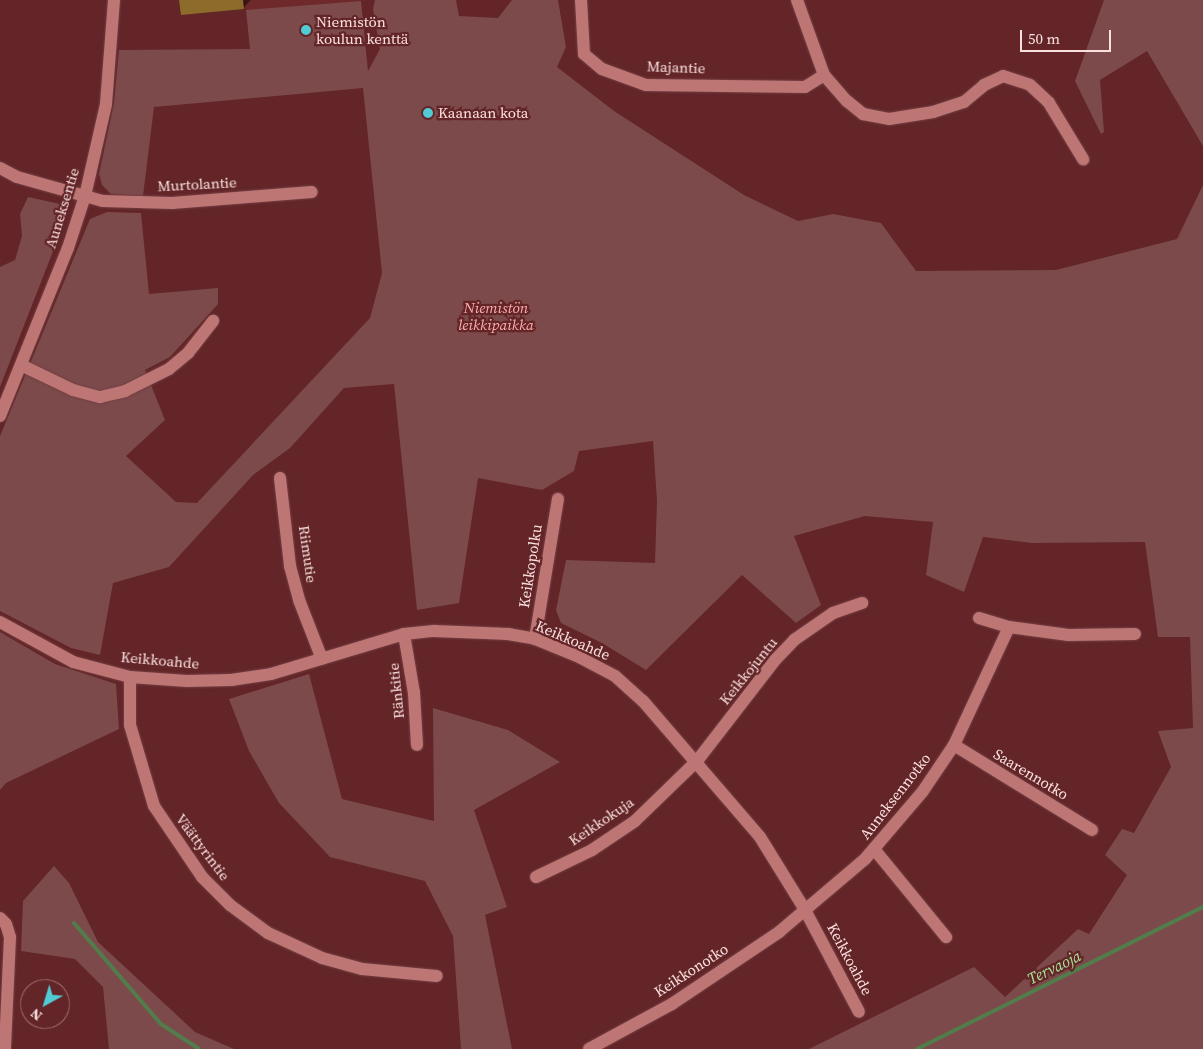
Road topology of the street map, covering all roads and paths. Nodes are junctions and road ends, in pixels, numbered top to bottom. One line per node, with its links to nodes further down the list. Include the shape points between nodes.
1 (114, 0): 8 (street, Auneksentie, via 106,104)
2 (581, 0): 4 (street, Majantie, via 584,54 602,69 646,85 805,87)
3 (797, 0): 4 (street)
4 (824, 75): 5 (street, via 863,114 889,119 933,112 964,102 984,85 1003,76 1030,85 1049,103)
5 (1083, 159)
6 (0, 168): 8 (street, Murtolantie, via 17,178)
7 (312, 192): 8 (street, Murtolantie, via 172,203 103,201)
8 (85, 196): 10 (street, Auneksentie)
9 (213, 321): 10 (street, via 188,353 169,368 124,391 100,397 73,390)
10 (21, 366): 11 (street, Auneksentie)
11 (0, 416)
12 (280, 478): 21 (street, Riimutie, via 290,566 299,600)
13 (558, 499): 20 (street, Keikkopolku)
14 (862, 603): 25 (street, Keikkojuntu, via 833,613 794,640)
15 (979, 618): 17 (street)
16 (0, 622): 22 (street, Keikkoahde, via 73,662)
17 (1009, 628): 19 (street, via 1068,634); 24 (street, Auneksennotko)
18 (404, 634): 20 (street, Keikkoahde, via 480,630); 21 (street, Keikkoahde); 23 (street, Ränkitie, via 414,693)
19 (1135, 634)
20 (535, 639): 25 (street, Keikkoahde, via 615,676 643,700)
21 (322, 659): 22 (street, Keikkoahde, via 231,680)
22 (130, 677): 32 (street, Väättyrintie, via 130,725 154,806 202,877 230,905 268,933 322,958 362,969)
23 (417, 745)
24 (954, 745): 26 (street, Saarennotko); 27 (street, Auneksennotko, via 923,791)
25 (697, 761): 28 (street, Keikkokuja, via 635,821 592,850); 29 (street, Keikkoahde, via 760,837)
26 (1092, 830)
27 (874, 849): 29 (street, Auneksennotko); 31 (street)
28 (536, 877)
29 (805, 910): 33 (street, Keikkoahde); 35 (street, Keikkonotko, via 779,932 672,1004)
30 (0, 918): 34 (street, via 10,936)
31 (946, 937)
32 (437, 976)
33 (859, 1012)
34 (5, 1049)
35 (590, 1049)

